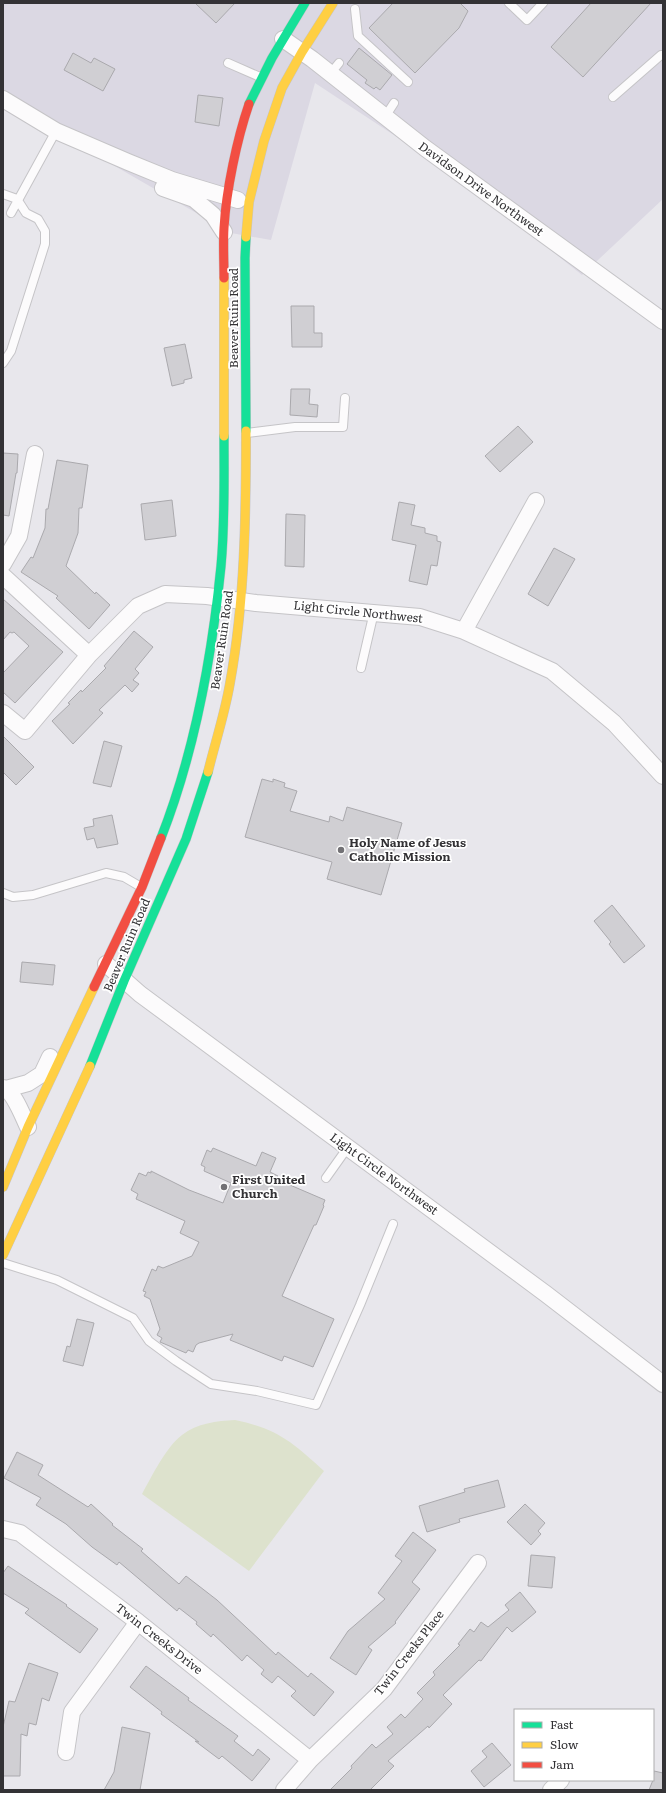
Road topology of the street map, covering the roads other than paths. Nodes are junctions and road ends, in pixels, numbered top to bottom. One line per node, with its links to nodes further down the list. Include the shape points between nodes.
1 (305, 3): 6 (main road, Beaver Ruin Road)
2 (333, 3): 7 (main road, Beaver Ruin Road)
3 (509, 3): 4 (lane, via 527,20)
4 (543, 3)
5 (355, 10): 11 (lane, via 358,36)
6 (283, 39): 7 (street, Davidson Drive Northwest); 10 (main road, Beaver Ruin Road)
7 (302, 52): 15 (street, Davidson Drive Northwest, via 335,68); 21 (main road, Beaver Ruin Road, via 282,88 264,141)
8 (663, 55): 12 (lane)
9 (228, 63): 10 (lane)
10 (261, 78): 19 (main road, Beaver Ruin Road, via 245,116)
11 (408, 82)
12 (613, 97)
13 (3, 99): 16 (street)
14 (394, 103): 15 (lane)
15 (385, 117): 24 (street, Davidson Drive Northwest)
16 (56, 131): 17 (street); 20 (lane)
17 (80, 142): 19 (street, via 172,180); 23 (street, via 101,159 129,175 194,199 213,215)
18 (3, 194): 20 (lane)
19 (228, 197): 21 (street); 23 (main road, Beaver Ruin Road)
20 (17, 199): 22 (lane); 25 (lane, via 26,213 38,219 42,225 46,244 11,351)
21 (249, 202): 27 (main road, Beaver Ruin Road, via 245,258)
22 (10, 213)
23 (224, 232): 32 (main road, Beaver Ruin Road, via 224,513)
24 (663, 321)
25 (3, 363)
26 (345, 398): 27 (lane, via 343,428 295,427)
27 (246, 433): 33 (main road, Beaver Ruin Road, via 246,501)
28 (35, 454): 30 (street, via 19,536)
29 (536, 501): 35 (street)
30 (3, 564)
31 (3, 576): 36 (street)
32 (217, 599): 33 (street, Light Circle Northwest); 36 (street, Light Circle Northwest, via 207,596 165,594 138,606); 40 (main road, Beaver Ruin Road, via 206,673 187,762)
33 (240, 601): 34 (street, Light Circle Northwest); 43 (main road, Beaver Ruin Road, via 230,684 208,773 186,839)
34 (374, 612): 35 (street, Light Circle Northwest, via 420,616); 37 (lane)
35 (464, 631): 39 (street, Light Circle Northwest, via 552,670 614,724)
36 (90, 655): 38 (street, Light Circle Northwest, via 26,731)
37 (361, 668)
38 (3, 712)
39 (663, 776)
40 (142, 887): 41 (lane, via 124,877 106,873 33,895 13,897); 42 (main road, Beaver Ruin Road)
41 (3, 892)
42 (106, 964): 43 (street, Light Circle Northwest); 44 (main road, Beaver Ruin Road)
43 (124, 981): 47 (street, Light Circle Northwest); 51 (main road, Beaver Ruin Road, via 98,1048)
44 (69, 1044): 45 (street, via 56,1046 42,1074 28,1083); 46 (main road, Beaver Ruin Road)
45 (5, 1088): 46 (street, via 17,1103)
46 (28, 1127): 49 (main road, Beaver Ruin Road)
47 (348, 1147): 48 (lane); 53 (street, Light Circle Northwest)
48 (326, 1178)
49 (3, 1187)
50 (393, 1224): 52 (lane, via 316,1405 257,1391 211,1384 149,1341 133,1318 57,1280)
51 (3, 1255)
52 (3, 1263)
53 (663, 1384)
54 (3, 1529): 56 (street, Twin Creeks Drive, via 20,1533)
55 (478, 1563): 58 (street, Twin Creeks Place, via 384,1689)
56 (138, 1622): 57 (street, via 72,1712); 58 (street, Twin Creeks Drive)
57 (66, 1752)
58 (310, 1760): 60 (street, Twin Creeks Place)
59 (560, 1781): 61 (street)
60 (284, 1790)
61 (551, 1790)

